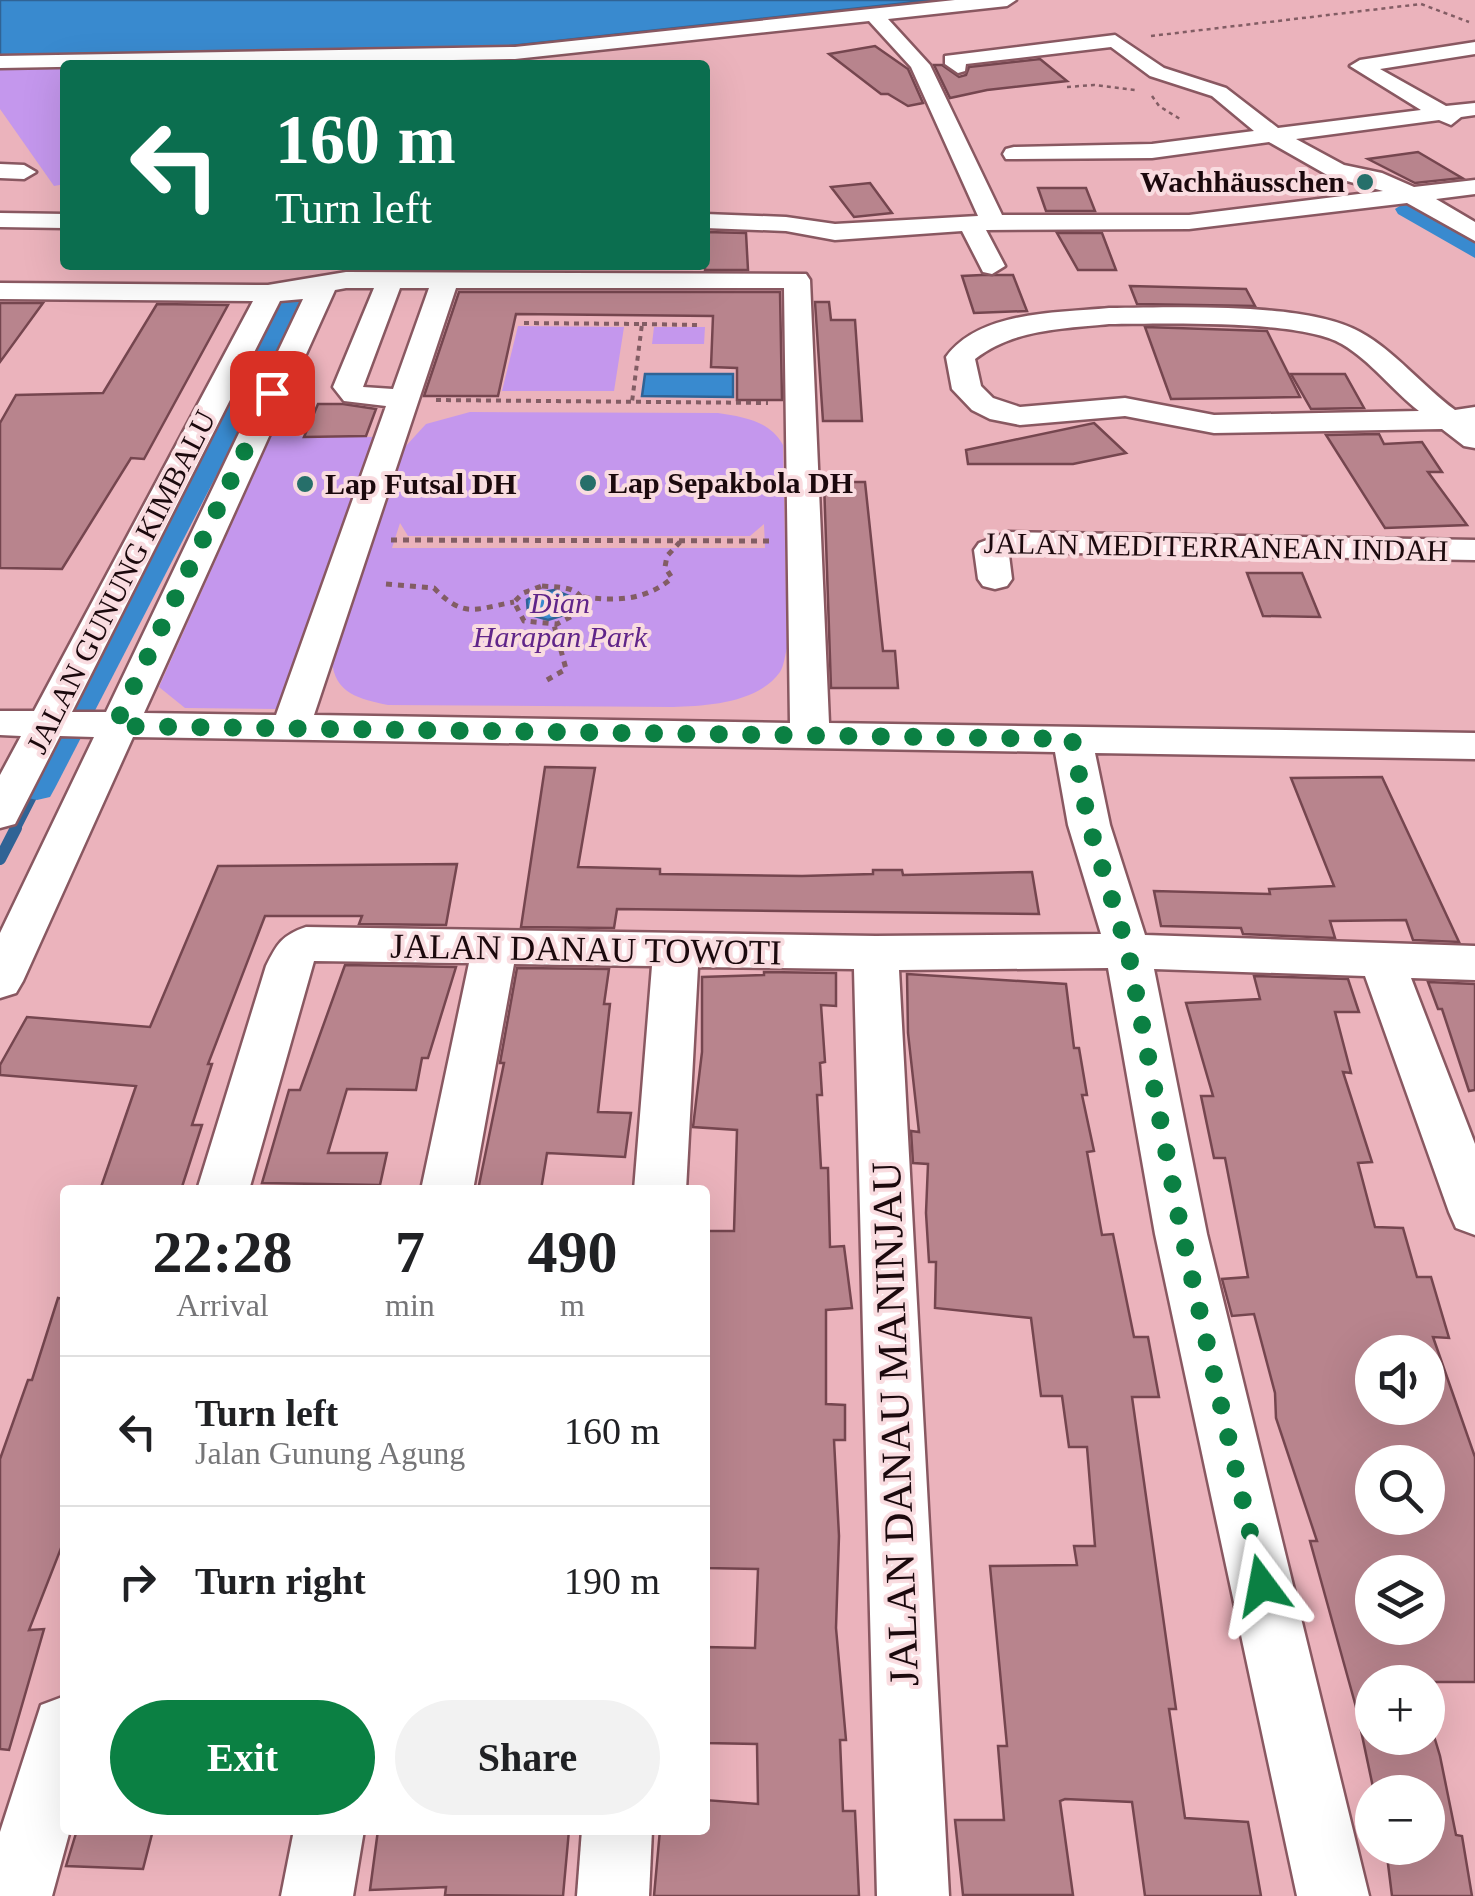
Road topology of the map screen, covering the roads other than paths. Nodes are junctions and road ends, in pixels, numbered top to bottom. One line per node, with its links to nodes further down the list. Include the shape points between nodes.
1 (1007, 0): 2 (street)
2 (872, 14): 4 (street, via 515,53); 20 (street, via 920,66)
3 (1475, 48): 9 (street, via 1360,66)
4 (114, 60)
5 (60, 61): 6 (street)
6 (0, 62)
7 (958, 67): 11 (street, via 952,60 1116,41 1157,72 1219,92)
8 (1475, 109): 9 (street)
9 (1443, 114): 10 (street); 11 (street)
10 (1475, 130)
11 (1274, 136): 12 (street, via 1152,151); 13 (street)
12 (1014, 154)
13 (1337, 171): 15 (street); 16 (street)
14 (1475, 186): 15 (street)
15 (1415, 196): 16 (street); 21 (street)
16 (1379, 200): 20 (street, via 1189,222); 22 (street)
17 (0, 220): 18 (street)
18 (60, 220)
19 (710, 221): 20 (street, via 835,232)
20 (982, 223): 23 (street)
21 (1475, 233)
22 (1475, 261)
23 (992, 266)
24 (316, 279): 25 (street); 28 (street); 36 (street)
25 (390, 280): 26 (street); 29 (street, via 348,386 354,395)
26 (445, 280): 29 (street); 38 (street, via 797,280)
27 (0, 291): 28 (street)
28 (270, 292): 35 (street, JALAN GUNUNG KIMBALU)
29 (405, 399): 37 (street)
30 (1462, 418): 30 (street, via 1214,424 1127,406 1014,415 982,404 967,389 963,352 1000,331 1061,318 1275,320 1339,332); 31 (street)
31 (1475, 439)
32 (1475, 550): 33 (street, JALAN MEDITERRANEAN INDAH, via 1008,542 991,550)
33 (995, 579)
34 (0, 723): 35 (street)
35 (53, 725): 36 (street); 41 (street, JALAN GUNUNG KIMBALU)
36 (111, 726): 37 (street); 48 (street)
37 (290, 728): 38 (street)
38 (810, 735): 39 (street)
39 (1072, 739): 40 (street); 44 (street, via 1089,825)
40 (1475, 746)
41 (0, 814)
42 (495, 948): 43 (street, JALAN DANAU TOWOTI); 49 (street, JALAN DANAU TOWOTI, via 312,943 297,950); 50 (street)
43 (676, 951): 45 (street, JALAN DANAU TOWOTI); 51 (street)
44 (1128, 951): 45 (street, JALAN DANAU TOWOTI); 46 (street, JALAN DANAU TOWOTI); 60 (street, via 1182,1234)
45 (876, 953): 59 (street, JALAN DANAU MANINJAU)
46 (1382, 961): 47 (street, JALAN DANAU TOWOTI); 52 (street)
47 (1475, 963)
48 (0, 981)
49 (226, 1185)
50 (447, 1185)
51 (660, 1185)
52 (1475, 1212)
53 (60, 1746): 56 (street)
54 (327, 1835): 57 (street)
55 (617, 1835): 58 (street)
56 (16, 1896)
57 (317, 1896)
58 (613, 1896)
59 (913, 1896)
60 (1333, 1896)

